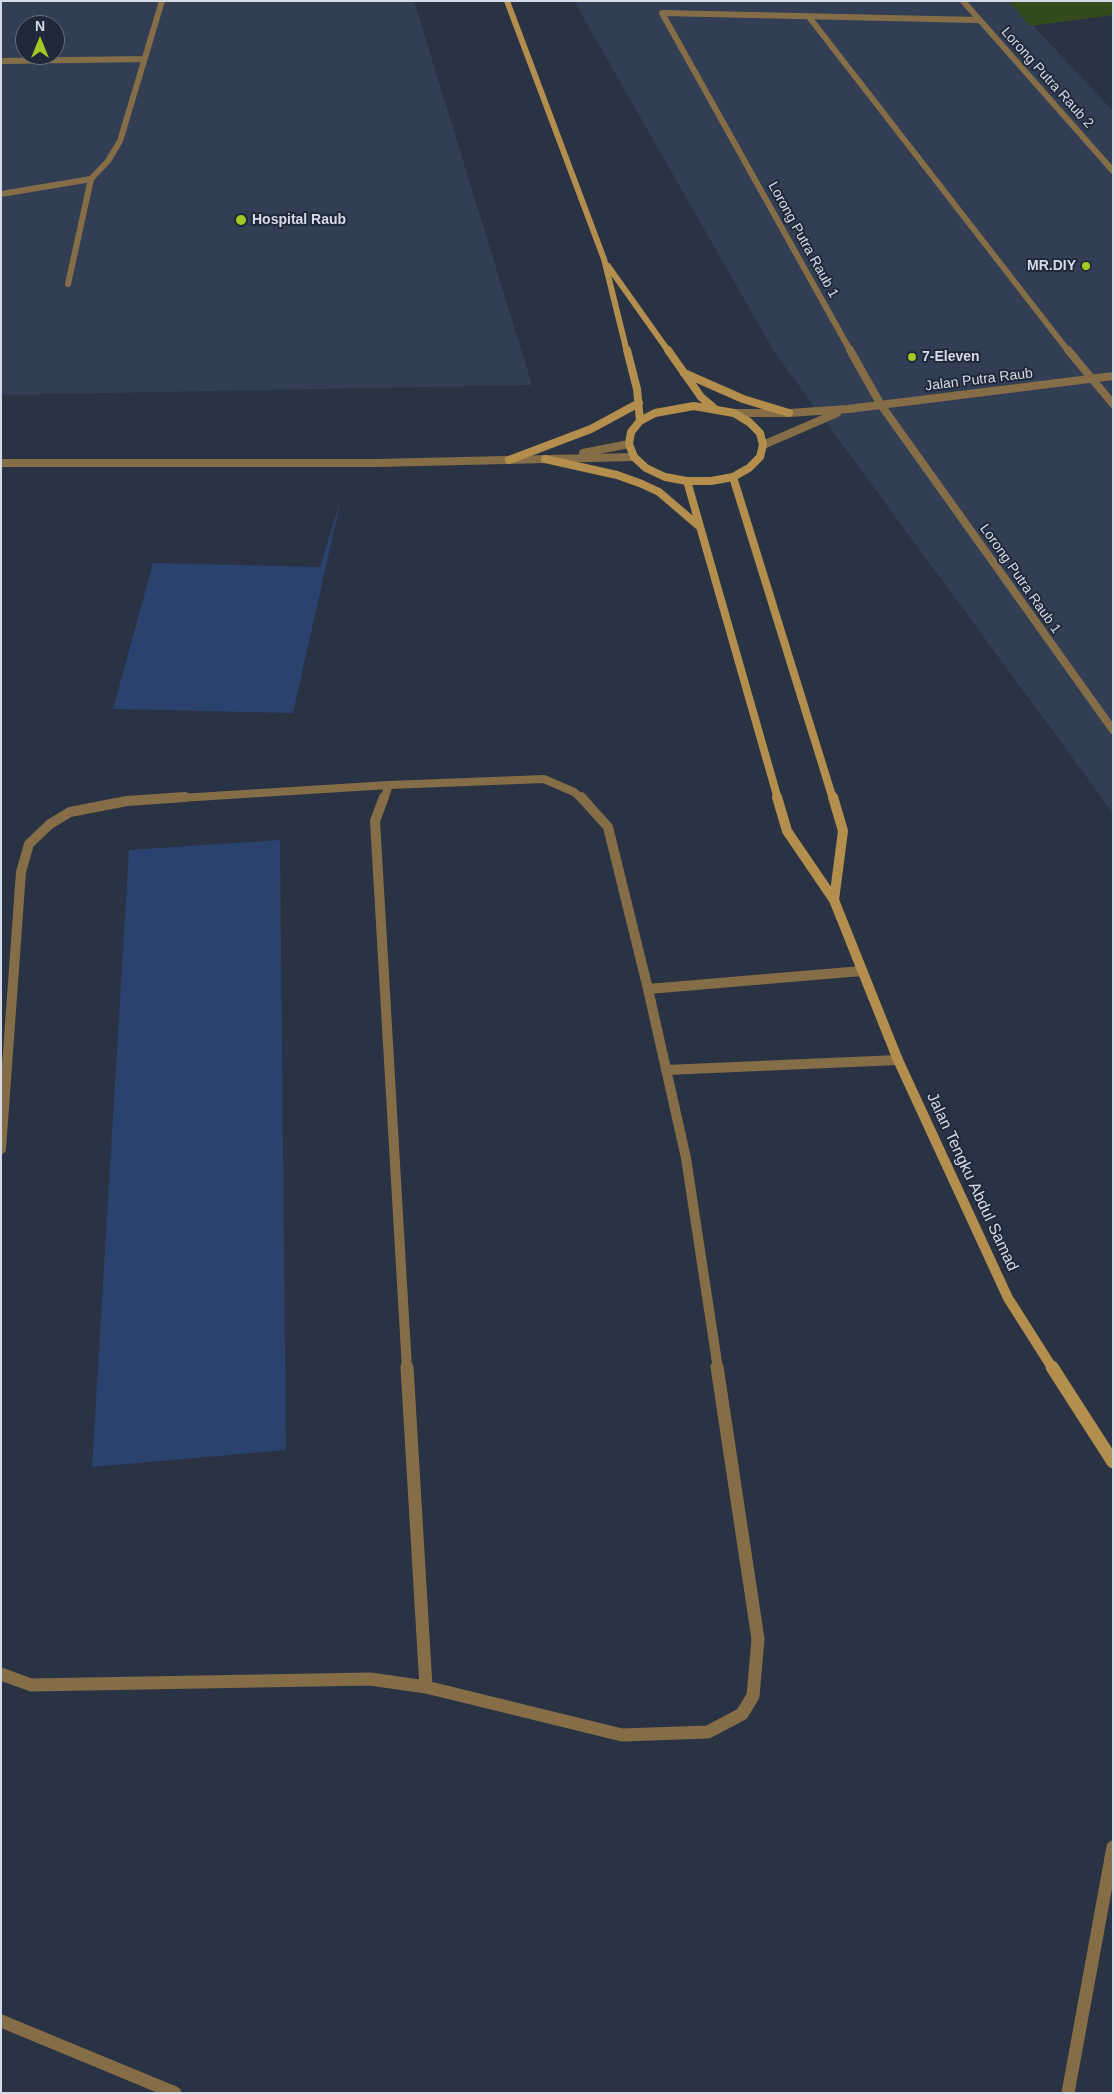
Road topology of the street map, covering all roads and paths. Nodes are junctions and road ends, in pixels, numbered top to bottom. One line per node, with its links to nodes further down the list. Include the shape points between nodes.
1 (162, 1): 6 (street)
2 (507, 1): 11 (street)
3 (963, 1): 5 (street, Lorong Putra Raub 2)
4 (809, 17): 5 (street, Lorong Putra Raub 1); 15 (street); 18 (street, Lorong Putra Raub 1, via 662,13)
5 (978, 20): 8 (street, Lorong Putra Raub 2)
6 (144, 59): 7 (street); 9 (street, via 120,141 108,161)
7 (1, 61)
8 (1113, 171)
9 (91, 179): 10 (street); 12 (street)
10 (1, 194)
11 (604, 259): 13 (street); 16 (street)
12 (68, 284)
13 (683, 373): 19 (street, via 701,397); 22 (street, via 743,399)
14 (1113, 376): 15 (street, Jalan Putra Raub)
15 (1090, 378): 17 (street); 18 (street, Jalan Putra Raub)
16 (638, 403): 23 (street); 28 (street, via 591,428)
17 (1113, 404)
18 (881, 405): 20 (street, Jalan Putra Raub); 34 (street, Lorong Putra Raub 1)
19 (715, 408): 21 (street); 23 (street, via 674,408)
20 (848, 409): 22 (street); 25 (street)
21 (734, 414): 22 (street); 25 (street, via 760,433)
22 (789, 414)
23 (640, 421): 24 (street, via 631,432)
24 (628, 444): 26 (street); 29 (street)
25 (763, 445): 31 (street, via 760,457 750,468)
26 (634, 457): 27 (street); 32 (street, via 646,468 665,477)
27 (545, 459): 29 (street); 33 (street, via 642,484 659,492)
28 (509, 460): 29 (street); 30 (street)
29 (527, 460)
30 (1, 463)
31 (733, 477): 32 (street); 36 (street, via 843,831)
32 (687, 481): 33 (street, Jalan Tengku Abdul Samad)
33 (700, 527): 36 (street, Jalan Tengku Abdul Samad, via 787,831)
34 (1113, 730)
35 (389, 785): 38 (street, via 544,779 574,792 608,827); 41 (street, via 127,801 70,812 50,824 29,844 21,872); 44 (street, via 375,821)
36 (834, 900): 37 (street, Jalan Tengku Abdul Samad)
37 (862, 971): 38 (street); 39 (street, Jalan Tengku Abdul Samad)
38 (648, 989): 40 (street)
39 (898, 1060): 40 (street); 42 (street, Jalan Tengku Abdul Samad, via 1008,1298)
40 (666, 1070): 44 (street, via 686,1158 758,1639 753,1696 742,1714 708,1732 622,1735)
41 (1, 1149)
42 (1113, 1462)
43 (1, 1674): 44 (street, via 31,1685 370,1679)
44 (426, 1687)
45 (1113, 1848): 48 (street)
46 (1, 2021): 47 (street)
47 (175, 2093)
48 (1068, 2093)

